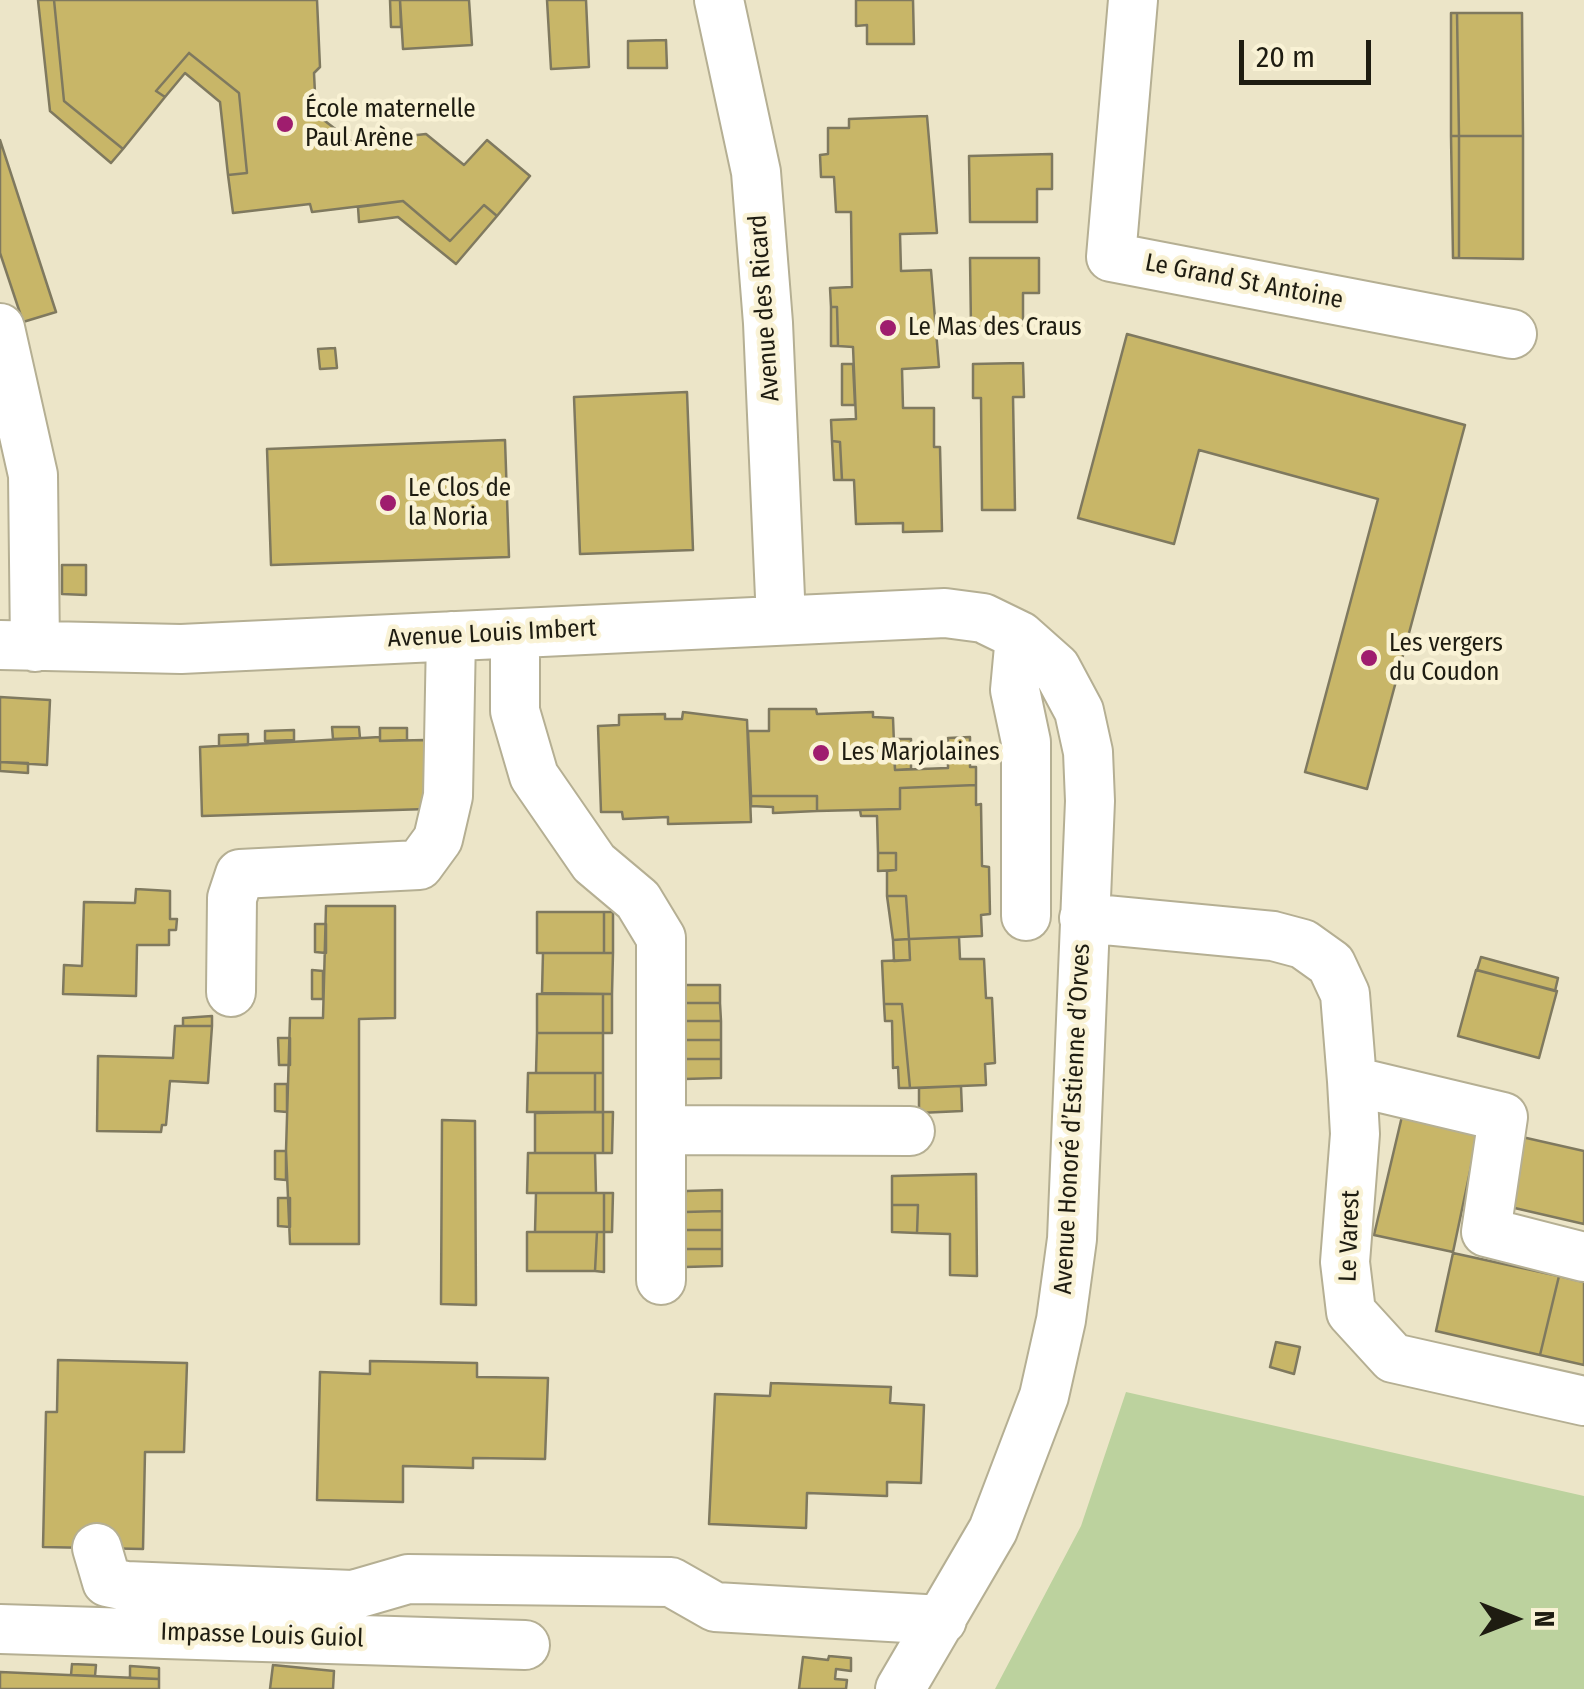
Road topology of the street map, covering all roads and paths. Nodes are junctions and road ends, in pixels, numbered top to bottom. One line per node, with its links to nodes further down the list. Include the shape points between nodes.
1 (719, 0): 5 (street, Avenue des Ricard, via 756,172)
2 (1133, 0): 4 (street, Le Grand St Antoine, via 1111,257)
3 (0, 328): 9 (street, via 33,475)
4 (1512, 334)
5 (781, 620): 6 (street, Avenue Louis Imbert, via 946,613); 7 (street, Avenue Louis Imbert)
6 (1001, 627): 10 (street, via 1026,742); 11 (street, Avenue Honoré d’Estienne d’Orves, via 1056,668 1079,711 1090,801)
7 (514, 634): 8 (street, Avenue Louis Imbert); 14 (street, via 514,711 534,776 594,863 638,900 661,938)
8 (451, 636): 9 (street, Avenue Louis Imbert, via 181,649); 12 (street, via 448,796 438,839 419,865 240,874 232,898)
9 (18, 646)
10 (1026, 916)
11 (1084, 918): 13 (street, Le Varest, via 1304,944 1332,964 1346,994); 20 (street, Avenue Honoré d’Estienne d’Orves, via 1072,1239 1061,1320 1020,1466)
12 (232, 992)
13 (1352, 1080): 16 (street, via 1504,1117 1486,1232); 18 (street, Le Varest, via 1350,1312 1393,1358)
14 (661, 1130): 15 (street); 17 (street)
15 (910, 1131)
16 (1584, 1258)
17 (661, 1280)
18 (1584, 1401)
19 (97, 1548): 20 (street, via 107,1582 126,1586 354,1595 408,1579 671,1582 714,1607)
20 (942, 1620): 23 (street, Avenue Honoré d’Estienne d’Orves)
21 (0, 1629): 22 (street, Impasse Louis Guiol)
22 (525, 1646)
23 (900, 1689)

